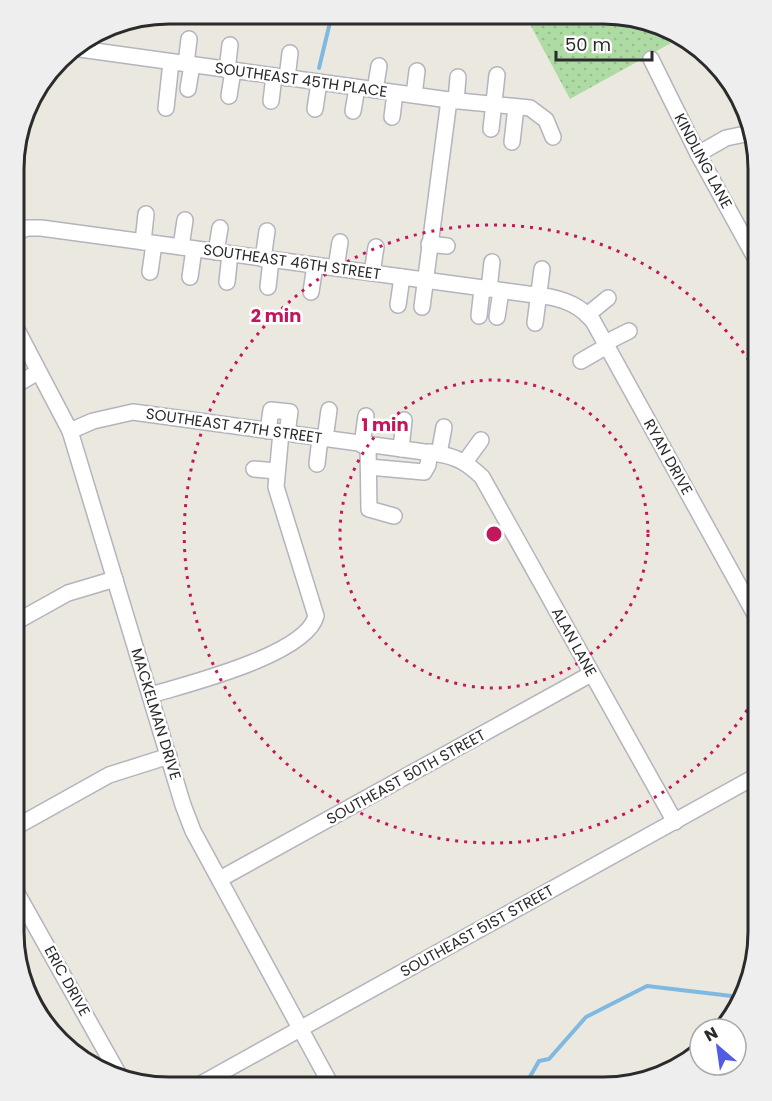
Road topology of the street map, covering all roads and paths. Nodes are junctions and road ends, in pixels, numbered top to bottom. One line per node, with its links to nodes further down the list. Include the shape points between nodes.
1 (189, 39): 6 (street)
2 (230, 45): 8 (street)
3 (87, 50): 6 (street, SOUTHEAST 45TH PLACE)
4 (290, 53): 11 (street)
5 (651, 59): 32 (street, KINDLING LANE)
6 (183, 64): 8 (street, SOUTHEAST 45TH PLACE); 15 (street); 24 (street)
7 (379, 66): 16 (street)
8 (230, 70): 11 (street, SOUTHEAST 45TH PLACE); 19 (street)
9 (417, 71): 18 (street)
10 (497, 75): 22 (street)
11 (280, 77): 13 (street, SOUTHEAST 45TH PLACE); 20 (street)
12 (458, 77): 21 (street)
13 (319, 82): 14 (street, SOUTHEAST 45TH PLACE); 25 (street)
14 (357, 87): 16 (street, SOUTHEAST 45TH PLACE); 26 (street)
15 (188, 89)
16 (375, 90): 17 (street, SOUTHEAST 45TH PLACE)
17 (395, 93): 18 (street, SOUTHEAST 45TH PLACE); 27 (street)
18 (414, 95): 21 (street, SOUTHEAST 45TH PLACE)
19 (229, 96)
20 (271, 101)
21 (452, 101): 22 (street, SOUTHEAST 45TH PLACE); 40 (street, via 431,180)
22 (493, 105): 23 (street, SOUTHEAST 45TH PLACE); 28 (street)
23 (523, 107): 30 (street, via 546,120); 31 (street)
24 (166, 108)
25 (315, 109)
26 (353, 111)
27 (392, 117)
28 (490, 129)
29 (743, 135): 32 (street, via 726,138)
30 (553, 137)
31 (512, 142)
32 (698, 154): 41 (street, KINDLING LANE)
33 (147, 214): 39 (street)
34 (185, 220): 44 (street)
35 (220, 228): 45 (street)
36 (24, 229): 39 (street, SOUTHEAST 46TH STREET, via 41,228)
37 (267, 231): 46 (street)
38 (340, 242): 49 (street)
39 (148, 243): 44 (street, SOUTHEAST 46TH STREET); 51 (street)
40 (429, 244): 42 (street); 55 (street)
41 (748, 245)
42 (447, 246)
43 (376, 247): 52 (street)
44 (187, 248): 45 (street, SOUTHEAST 46TH STREET); 53 (street)
45 (223, 253): 46 (street, SOUTHEAST 46TH STREET); 56 (street)
46 (267, 259): 48 (street, SOUTHEAST 46TH STREET); 57 (street)
47 (492, 261): 58 (street)
48 (315, 266): 49 (street, SOUTHEAST 46TH STREET); 59 (street)
49 (336, 268): 52 (street, SOUTHEAST 46TH STREET)
50 (542, 269): 60 (street)
51 (150, 272)
52 (372, 273): 54 (street, SOUTHEAST 46TH STREET)
53 (190, 277)
54 (402, 277): 55 (street, SOUTHEAST 46TH STREET); 63 (street)
55 (425, 280): 58 (street, SOUTHEAST 46TH STREET); 64 (street)
56 (227, 282)
57 (268, 287)
58 (491, 290): 60 (street, SOUTHEAST 46TH STREET); 66 (street); 67 (street)
59 (311, 292)
60 (538, 296): 62 (street, SOUTHEAST 46TH STREET); 68 (street)
61 (608, 298): 65 (street)
62 (569, 302): 65 (street, RYAN DRIVE)
63 (398, 305)
64 (422, 307)
65 (587, 315): 71 (street, RYAN DRIVE)
66 (479, 316)
67 (497, 317)
68 (534, 323)
69 (628, 331): 71 (street)
70 (24, 343): 73 (street, MACKELMAN DRIVE)
71 (606, 345): 72 (street); 93 (street, RYAN DRIVE)
72 (581, 361)
73 (39, 372): 74 (street); 79 (street, MACKELMAN DRIVE)
74 (24, 380)
75 (329, 410): 81 (street)
76 (366, 416): 83 (street)
77 (404, 420): 84 (street)
78 (444, 427): 85 (street)
79 (70, 430): 80 (street, SOUTHEAST 47TH STREET, via 133,412); 92 (street, MACKELMAN DRIVE)
80 (278, 432): 81 (street, SOUTHEAST 47TH STREET); 90 (street)
81 (322, 439): 83 (street, SOUTHEAST 47TH STREET); 87 (street)
82 (481, 440): 86 (street)
83 (365, 445): 84 (street, SOUTHEAST 47TH STREET); 88 (street)
84 (401, 449): 85 (street, SOUTHEAST 47TH STREET)
85 (434, 453): 86 (street, SOUTHEAST 47TH STREET); 88 (street, via 424,472)
86 (467, 463): 95 (street, ALAN LANE, via 482,477)
87 (317, 464)
88 (369, 466): 91 (street, via 369,509)
89 (254, 469): 90 (street)
90 (276, 471): 96 (street, via 279,501 316,616 314,624 280,648 237,670)
91 (394, 516)
92 (115, 579): 94 (street, via 68,593); 96 (street, MACKELMAN DRIVE)
93 (748, 602)
94 (24, 617)
95 (591, 674): 100 (street, ALAN LANE); 101 (street, SOUTHEAST 50TH STREET)
96 (151, 695): 97 (street, MACKELMAN DRIVE)
97 (169, 756): 99 (street, via 109,775); 101 (street, MACKELMAN DRIVE, via 193,831)
98 (748, 781): 100 (street, SOUTHEAST 51ST STREET)
99 (24, 822)
100 (675, 822): 103 (street, SOUTHEAST 51ST STREET)
101 (220, 879): 103 (street, MACKELMAN DRIVE)
102 (24, 906): 104 (street, ERIC DRIVE)
103 (301, 1029): 105 (street, SOUTHEAST 51ST STREET); 106 (street, MACKELMAN DRIVE)
104 (114, 1066)
105 (213, 1077)
106 (327, 1077)

